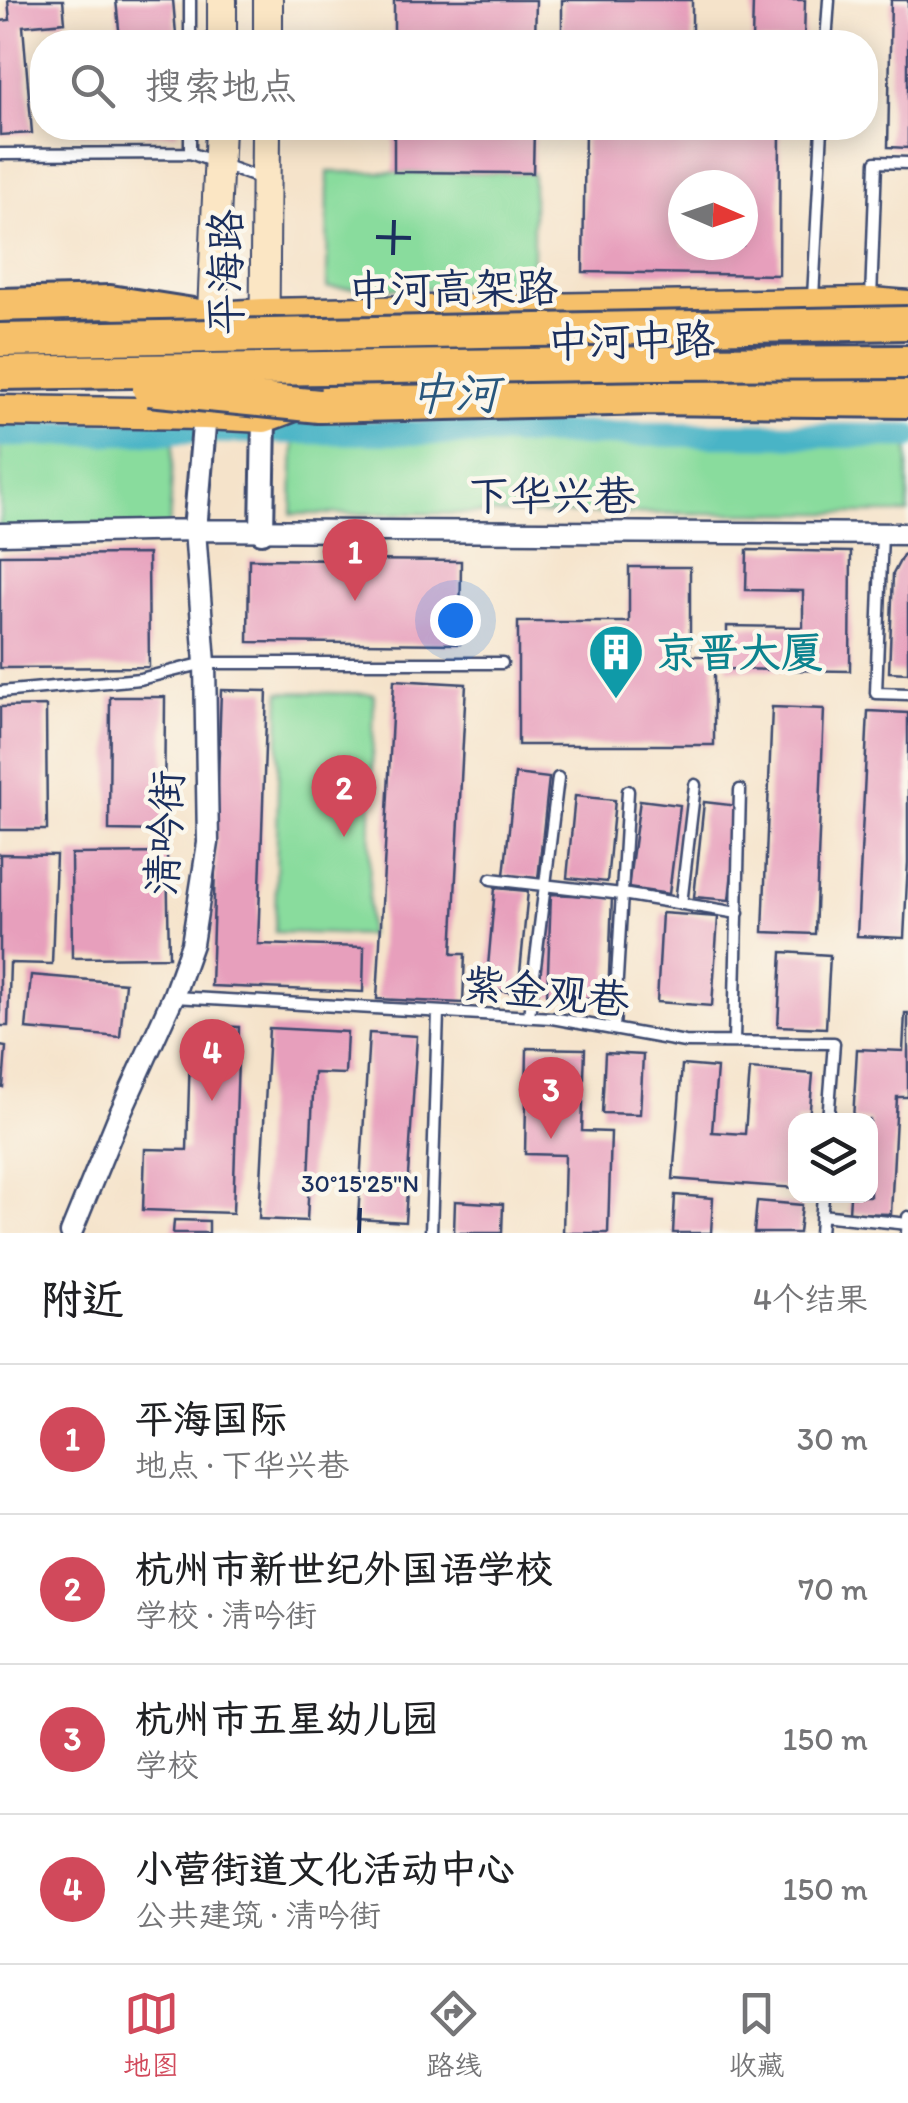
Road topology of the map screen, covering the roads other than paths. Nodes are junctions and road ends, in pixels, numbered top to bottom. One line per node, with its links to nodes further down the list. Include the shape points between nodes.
1 (190, 0): 5 (lane)
2 (222, 0): 6 (main road)
3 (268, 0): 7 (main road)
4 (829, 0): 8 (lane)
5 (190, 30)
6 (222, 30)
7 (268, 30)
8 (827, 30)
9 (190, 140): 13 (lane)
10 (220, 140): 16 (main road, 平海路)
11 (266, 140): 17 (main road, 平海路)
12 (821, 140): 19 (lane)
13 (190, 153): 14 (lane); 16 (lane)
14 (0, 154)
15 (908, 163): 18 (lane, via 876,162)
16 (220, 164): 17 (lane); 23 (main road, 平海路)
17 (265, 181): 22 (main road, 平海路)
18 (871, 303): 19 (main road, 中河中路); 20 (main road, 中河中路)
19 (813, 304): 22 (main road, 中河中路)
20 (908, 304)
21 (0, 306): 23 (highway, via 110,302)
22 (264, 314): 23 (main road, 中河中路); 33 (main road, 平海路)
23 (212, 318): 25 (main road, 中河中路); 32 (main road, 平海路)
24 (908, 323): 26 (highway, 中河高架路, bridge)
25 (0, 327)
26 (0, 340)
27 (908, 362): 28 (highway, 中河高架路, bridge)
28 (0, 374): 30 (highway, bridge, via 319,406)
29 (908, 381): 33 (main road, 中河中路, via 345,387)
30 (908, 400)
31 (0, 412): 32 (main road, 中河中路)
32 (205, 414): 33 (main road, 中河中路); 34 (street, 清吟街)
33 (264, 417): 35 (street)
34 (195, 530): 35 (street, 下华兴巷); 36 (street, 下华兴巷); 40 (street, 清吟街)
35 (262, 532): 37 (street, 下华兴巷)
36 (0, 534)
37 (882, 534): 38 (street, 下华兴巷); 42 (lane, via 876,694)
38 (908, 534)
39 (502, 662): 40 (lane)
40 (205, 663): 41 (lane, via 140,679); 52 (street, 清吟街, via 208,844 192,944)
41 (0, 692)
42 (908, 694)
43 (558, 778): 48 (lane)
44 (694, 785): 50 (lane)
45 (740, 790): 51 (lane)
46 (628, 791): 49 (lane)
47 (491, 879): 48 (lane)
48 (545, 886): 49 (lane); 54 (lane)
49 (622, 894): 50 (lane); 55 (lane)
50 (681, 904): 51 (lane)
51 (738, 914): 56 (lane)
52 (173, 997): 53 (lane, 紫金观巷); 61 (street, 清吟街)
53 (438, 1012): 54 (lane, 紫金观巷); 62 (lane)
54 (529, 1016): 55 (lane, 紫金观巷)
55 (614, 1028): 56 (lane, 紫金观巷, via 685,1042)
56 (734, 1042): 57 (lane, 紫金观巷, via 834,1043)
57 (829, 1113)
58 (822, 1203): 59 (lane)
59 (821, 1216): 60 (lane); 63 (lane)
60 (908, 1222): 64 (lane)
61 (71, 1233)
62 (432, 1233)
63 (820, 1233)
64 (907, 1233)

